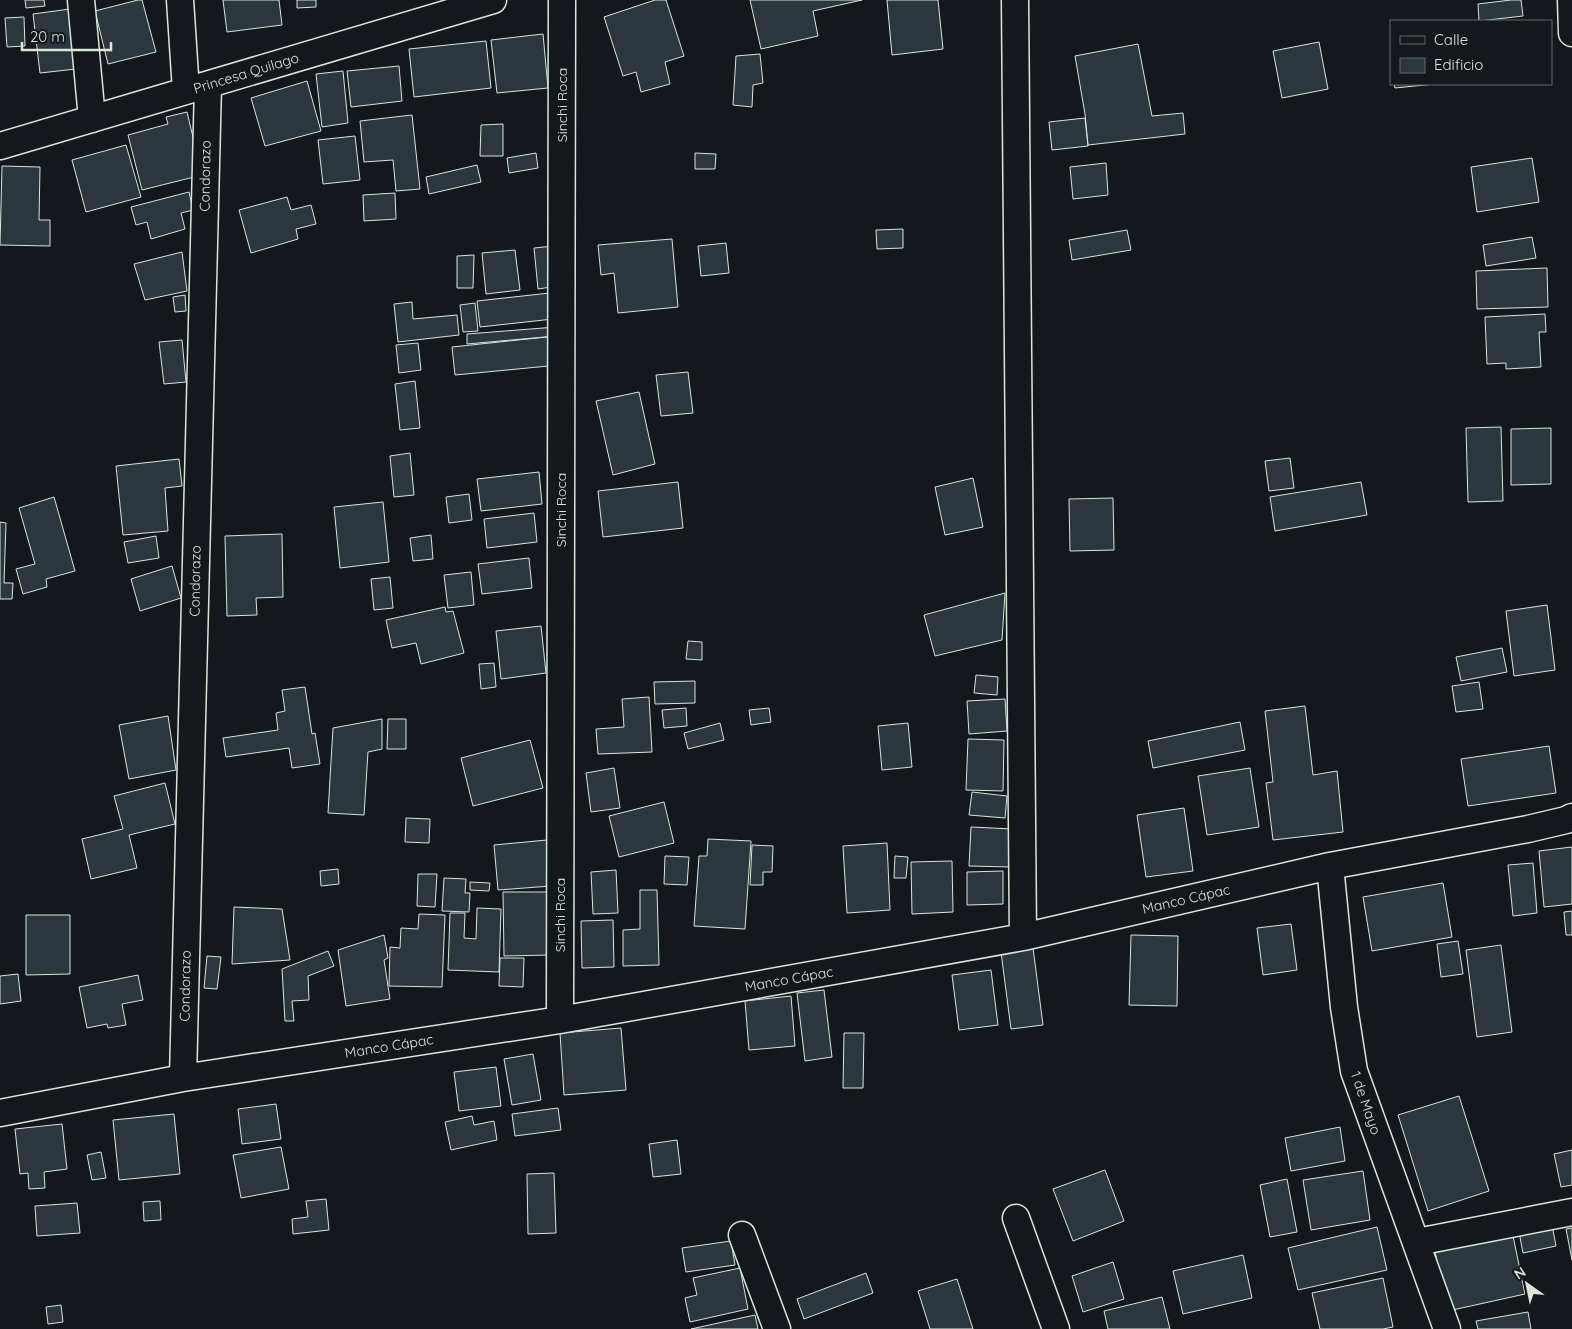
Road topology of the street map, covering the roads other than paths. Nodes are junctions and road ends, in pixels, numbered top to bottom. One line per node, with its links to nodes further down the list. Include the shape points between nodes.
1 (81, 0): 9 (street)
2 (180, 0): 8 (street, Condorazo)
3 (493, 0): 8 (street, Princesa Quilago)
4 (562, 0): 14 (street, Sinchi Roca)
5 (1015, 0): 13 (street)
6 (1571, 0): 7 (street)
7 (1572, 33)
8 (197, 88): 9 (street, Princesa Quilago); 15 (street, Condorazo)
9 (92, 119): 10 (street, Princesa Quilago)
10 (0, 146)
11 (1572, 817): 12 (street, Manco Cápac, via 1528,829)
12 (1330, 866): 13 (street, Manco Cápac); 20 (street, 1 de Mayo, via 1344,1007 1354,1070)
13 (1023, 937): 14 (street, Manco Cápac)
14 (560, 1020): 15 (street, Manco Cápac)
15 (183, 1078): 16 (street, Manco Cápac)
16 (0, 1113)
17 (1572, 1212): 20 (street)
18 (1016, 1218): 22 (street)
19 (742, 1235): 21 (street)
20 (1417, 1242): 23 (street, 1 de Mayo)
21 (777, 1329)
22 (1056, 1329)
23 (1447, 1329)

